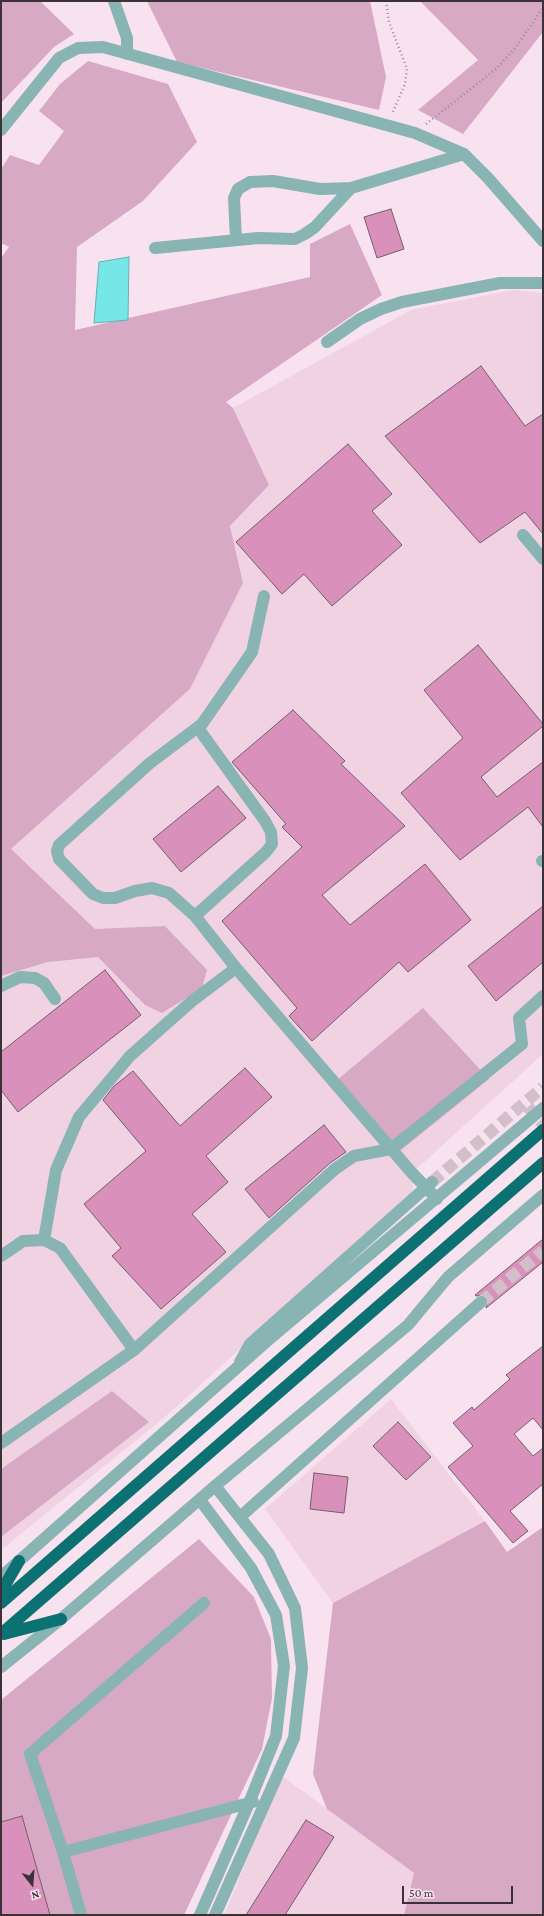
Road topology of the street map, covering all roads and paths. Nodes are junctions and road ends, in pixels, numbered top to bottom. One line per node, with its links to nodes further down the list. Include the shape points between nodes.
1 (114, 1): 4 (street, via 127,38)
2 (386, 1): 5 (path, via 389,22 408,69 405,84)
3 (543, 8): 7 (path, via 516,47 496,69)
4 (127, 54): 5 (street); 6 (street, via 103,47 78,48 59,58)
5 (387, 126): 7 (street)
6 (1, 130)
7 (415, 133): 8 (street)
8 (464, 154): 9 (street); 11 (street)
9 (351, 188): 10 (street, via 315,227 295,239); 10 (street, via 320,189 273,181 250,182 238,188 234,198)
10 (236, 240): 12 (street)
11 (543, 241)
12 (155, 248)
13 (543, 283): 14 (street, via 500,283 402,302 360,319)
14 (327, 342)
15 (523, 535): 16 (street)
16 (543, 559)
17 (264, 596): 18 (street, via 252,652)
18 (198, 728): 19 (street, via 266,821 272,832 272,844); 19 (street, via 150,762 59,845 57,851 59,859 93,894 115,898 152,888 169,893)
19 (195, 916): 20 (street)
20 (236, 968): 26 (street); 31 (street, via 192,1001 130,1056 79,1117 56,1170)
21 (1, 986): 23 (street, via 20,977 35,978 44,983)
22 (543, 996): 26 (street, via 519,1018 522,1044)
23 (55, 999)
24 (543, 1108): 30 (street)
25 (543, 1130): 44 (highway)
26 (391, 1148): 28 (street); 34 (street, via 354,1156 335,1169)
27 (543, 1163): 46 (highway)
28 (429, 1185): 30 (street); 35 (street, via 250,1344)
29 (543, 1195): 37 (street, via 448,1277 408,1324)
30 (437, 1199): 35 (street)
31 (44, 1240): 32 (street, via 23,1242); 34 (street, via 60,1248)
32 (1, 1256)
33 (481, 1302): 39 (street)
34 (134, 1350): 36 (street)
35 (236, 1370): 40 (street)
36 (1, 1443)
37 (215, 1486): 38 (street); 39 (street)
38 (200, 1500): 45 (street); 49 (street, via 251,1568 276,1615 284,1666 276,1736)
39 (240, 1517): 48 (street, via 269,1554 295,1608 302,1668 294,1738)
40 (19, 1561): 41 (street); 42 (highway)
41 (1, 1577)
42 (1, 1592)
43 (204, 1602): 50 (street, via 30,1754)
44 (1, 1603)
45 (61, 1619): 46 (highway); 47 (street)
46 (1, 1634)
47 (1, 1667)
48 (266, 1798): 49 (street); 53 (street)
49 (249, 1803): 50 (street); 52 (street)
50 (63, 1852): 51 (street)
51 (81, 1915)
52 (200, 1915)
53 (215, 1915)

